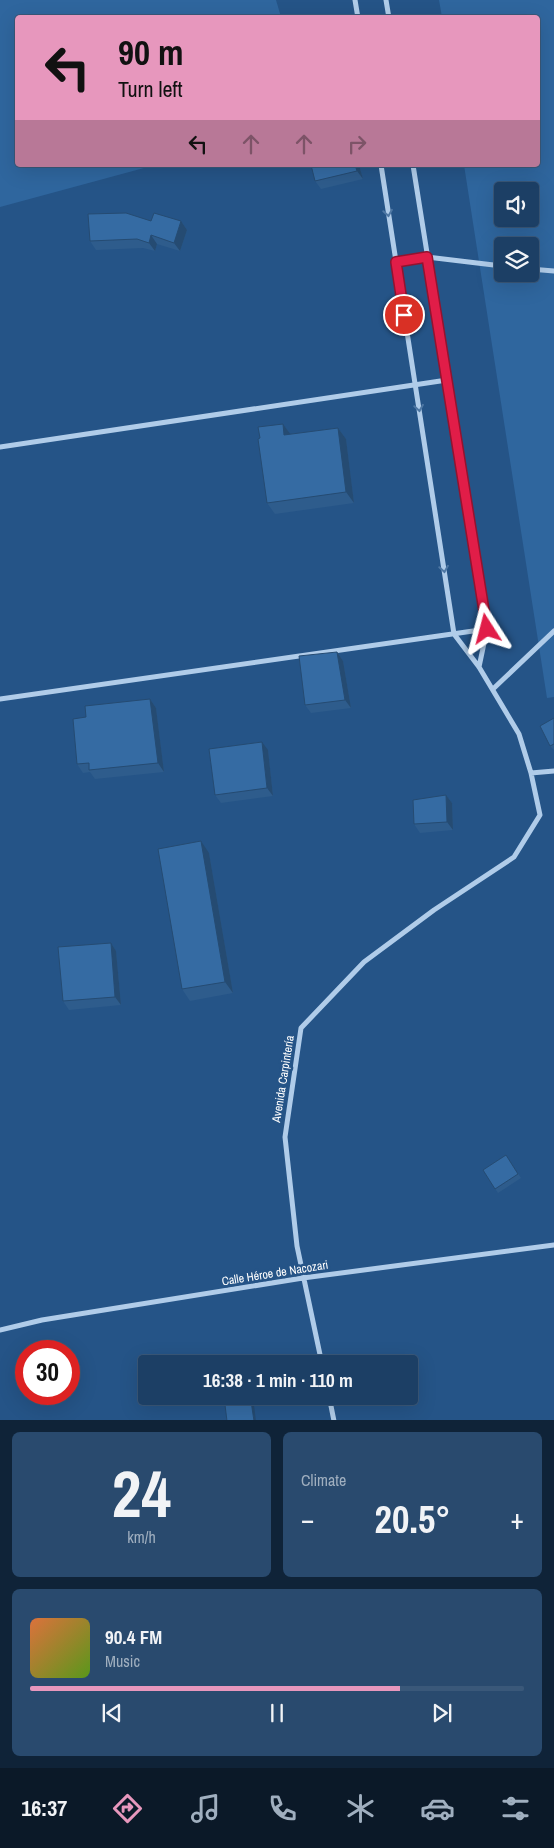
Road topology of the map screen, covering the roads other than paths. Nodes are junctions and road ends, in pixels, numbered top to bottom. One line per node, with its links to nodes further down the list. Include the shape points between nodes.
1 (355, 0): 3 (street)
2 (386, 0): 4 (street)
3 (358, 15)
4 (388, 15)
5 (381, 167): 8 (street, one-way to 8)
6 (413, 167): 7 (street)
7 (427, 257): 8 (street); 9 (street); 12 (street)
8 (396, 262): 13 (street)
9 (494, 265)
10 (539, 270): 11 (street)
11 (554, 271)
12 (447, 380): 13 (street); 15 (street)
13 (415, 384): 14 (street); 17 (street, one-way to 17)
14 (0, 447)
15 (487, 629): 17 (street); 18 (street)
16 (554, 631): 19 (street)
17 (454, 634): 18 (street); 20 (street)
18 (479, 667): 19 (street)
19 (493, 689): 22 (street, via 519,734)
20 (0, 699)
21 (554, 772): 22 (street)
22 (531, 773): 24 (street, Avenida Carpintería, via 540,815 514,857 364,962 301,1028 285,1138)
23 (554, 1245): 24 (street, Calle Héroe de Nacozari)
24 (303, 1278): 25 (street, Calle Héroe de Nacozari, via 42,1320); 26 (street, Avenida Carpintería)
25 (0, 1330)
26 (320, 1355)
27 (331, 1405): 28 (street)
28 (334, 1420)

